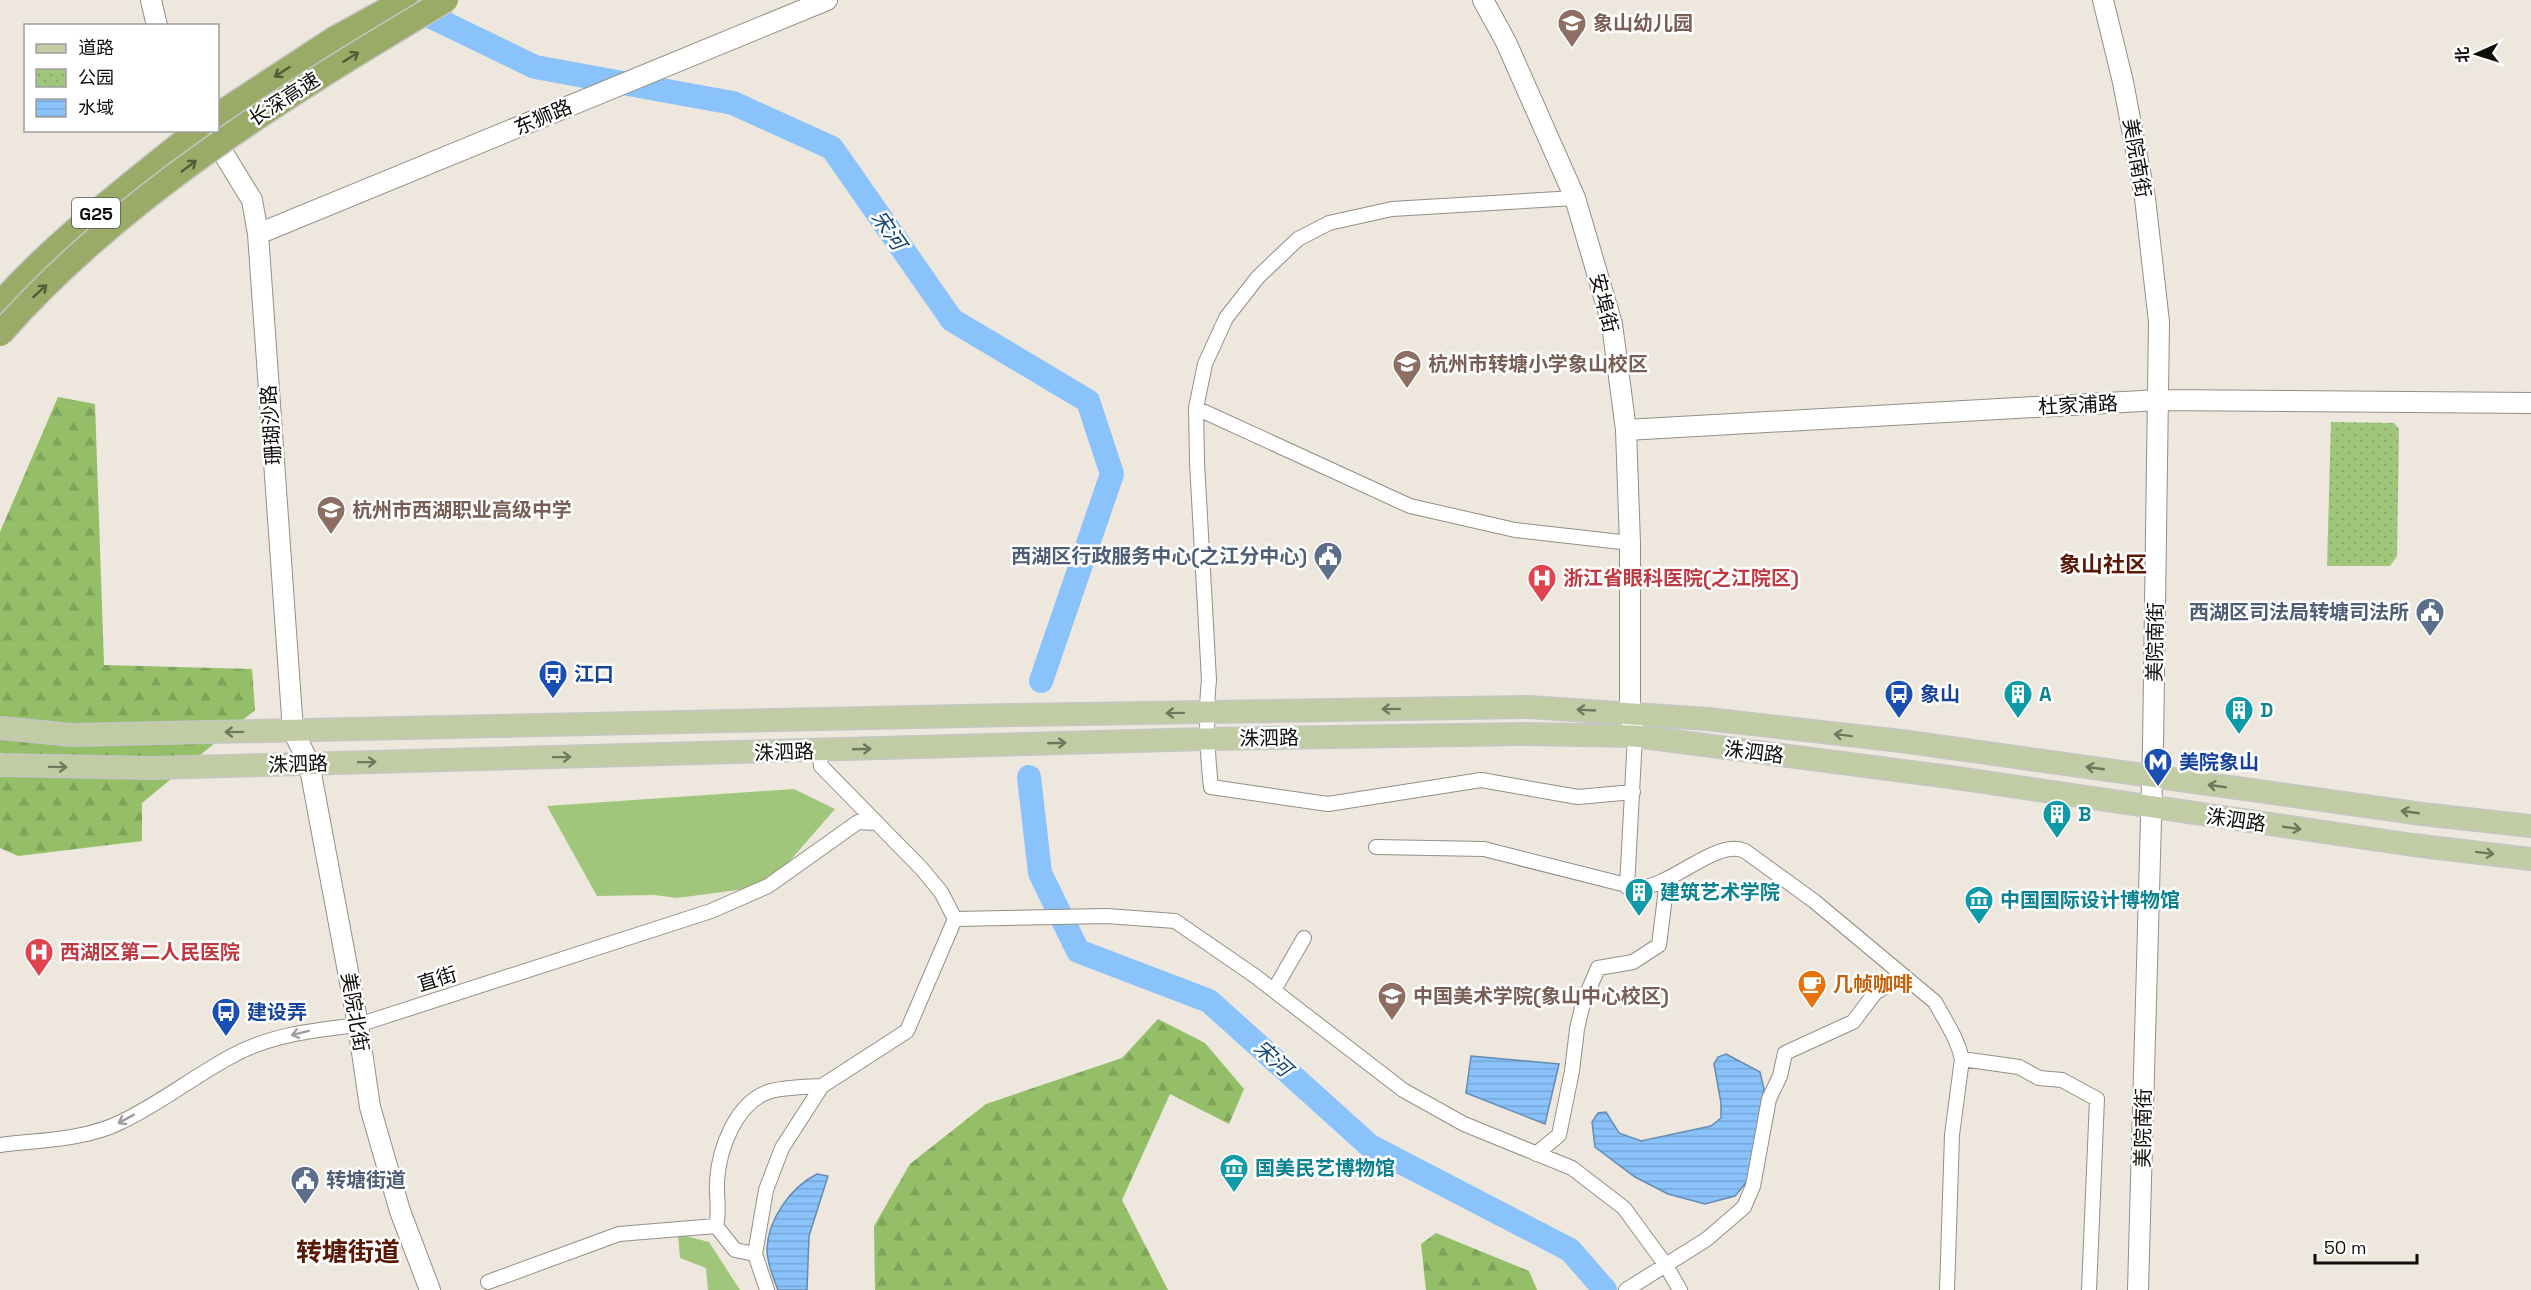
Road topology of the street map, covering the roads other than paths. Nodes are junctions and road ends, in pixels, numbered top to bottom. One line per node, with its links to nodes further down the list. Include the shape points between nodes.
1 (150, 0): 7 (street)
2 (405, 0): 8 (highway, 长深高速, one-way to 8, via 334,39)
3 (446, 0): 14 (highway, 长深高速 / G25, one-way to 3, bridge, via 27,303 123,215 247,123)
4 (827, 0): 12 (street, 东狮路)
5 (1483, 0): 11 (street, 安埠街, via 1506,42)
6 (2103, 0): 15 (street, 美院南街, via 2145,198 2159,322)
7 (156, 24)
8 (219, 114)
9 (195, 132): 13 (highway, G25, via 113,197)
10 (210, 132): 12 (street, 珊瑚沙路, via 252,200)
11 (1575, 198): 17 (street, via 1392,209 1329,223 1298,239 1258,277 1226,318 1205,364); 18 (street, 安埠街, via 1612,324)
12 (258, 234): 23 (street, 珊瑚沙路)
13 (0, 304)
14 (0, 334)
15 (2159, 400): 16 (street, 杜家浦路); 18 (street, 杜家浦路); 29 (street, 美院南街)
16 (2531, 403)
17 (1196, 408): 19 (street, via 1410,506 1515,530); 20 (street, via 1209,680)
18 (1626, 430): 19 (street, 安埠街)
19 (1630, 543): 21 (street, 安埠街)
20 (1205, 712): 21 (main road, 洙泗路, one-way to 20, via 1528,707); 23 (main road, 洙泗路, one-way to 23); 25 (street)
21 (1630, 713): 24 (street, 安埠街); 29 (main road, 洙泗路, one-way to 21, via 1901,741)
22 (0, 728): 23 (main road, 洙泗路, one-way to 22, via 72,735)
23 (293, 731): 27 (street, 美院北街)
24 (1635, 736): 25 (main road, 洙泗路); 30 (street); 31 (main road, 洙泗路)
25 (1206, 739): 26 (main road, 洙泗路, one-way to 25); 30 (street, via 1211,787 1328,804 1481,780 1578,797)
26 (819, 751): 27 (main road, 洙泗路, one-way to 26); 32 (street, via 821,766)
27 (309, 763): 28 (main road, 洙泗路, one-way to 27, via 152,768); 42 (street, 美院北街)
28 (0, 765)
29 (2152, 777): 31 (street, 美院南街); 33 (main road, 洙泗路, one-way to 29)
30 (1633, 792): 37 (street)
31 (2151, 808): 35 (main road, 洙泗路, one-way to 35); 57 (street, 美院南街)
32 (876, 823): 38 (street, via 941,892); 42 (street, 直街, via 858,822 768,886 711,911)
33 (2531, 826)
34 (1376, 847): 37 (street, via 1484,849)
35 (2531, 859)
36 (1666, 881): 37 (street, via 1649,888); 40 (street, via 1710,856 1738,848 1814,901); 46 (street, via 1659,945 1633,962 1598,968 1583,1003 1559,1135)
37 (1627, 887)
38 (955, 919): 41 (street, via 1107,916 1175,921); 44 (street, via 908,1031)
39 (1304, 938): 41 (street)
40 (1902, 975): 43 (street, via 1935,1002 1948,1020); 49 (street, via 1875,993 1853,1022 1785,1053 1769,1099 1753,1186 1744,1207 1707,1239)
41 (1274, 990): 46 (street, via 1403,1090 1464,1124)
42 (358, 1025): 45 (street, 直街, one-way to 45, via 306,1031 255,1046 231,1056 120,1123 79,1134); 51 (street, 美院北街, via 370,1107 400,1211)
43 (1962, 1059): 55 (street, via 1952,1135); 56 (street, via 2019,1067 2039,1078 2061,1080 2097,1099)
44 (822, 1086): 47 (street, via 769,1092 751,1102 729,1130 721,1152); 48 (street, via 774,1167)
45 (0, 1144)
46 (1536, 1154): 49 (street, via 1572,1168 1624,1208)
47 (716, 1226): 48 (street, via 735,1250); 50 (street, via 619,1234)
48 (755, 1254): 52 (street)
49 (1665, 1264): 53 (street); 54 (street)
50 (488, 1282)
51 (430, 1290)
52 (767, 1290)
53 (1626, 1290)
54 (1680, 1290)
55 (1947, 1290)
56 (2089, 1290)
57 (2138, 1290)

